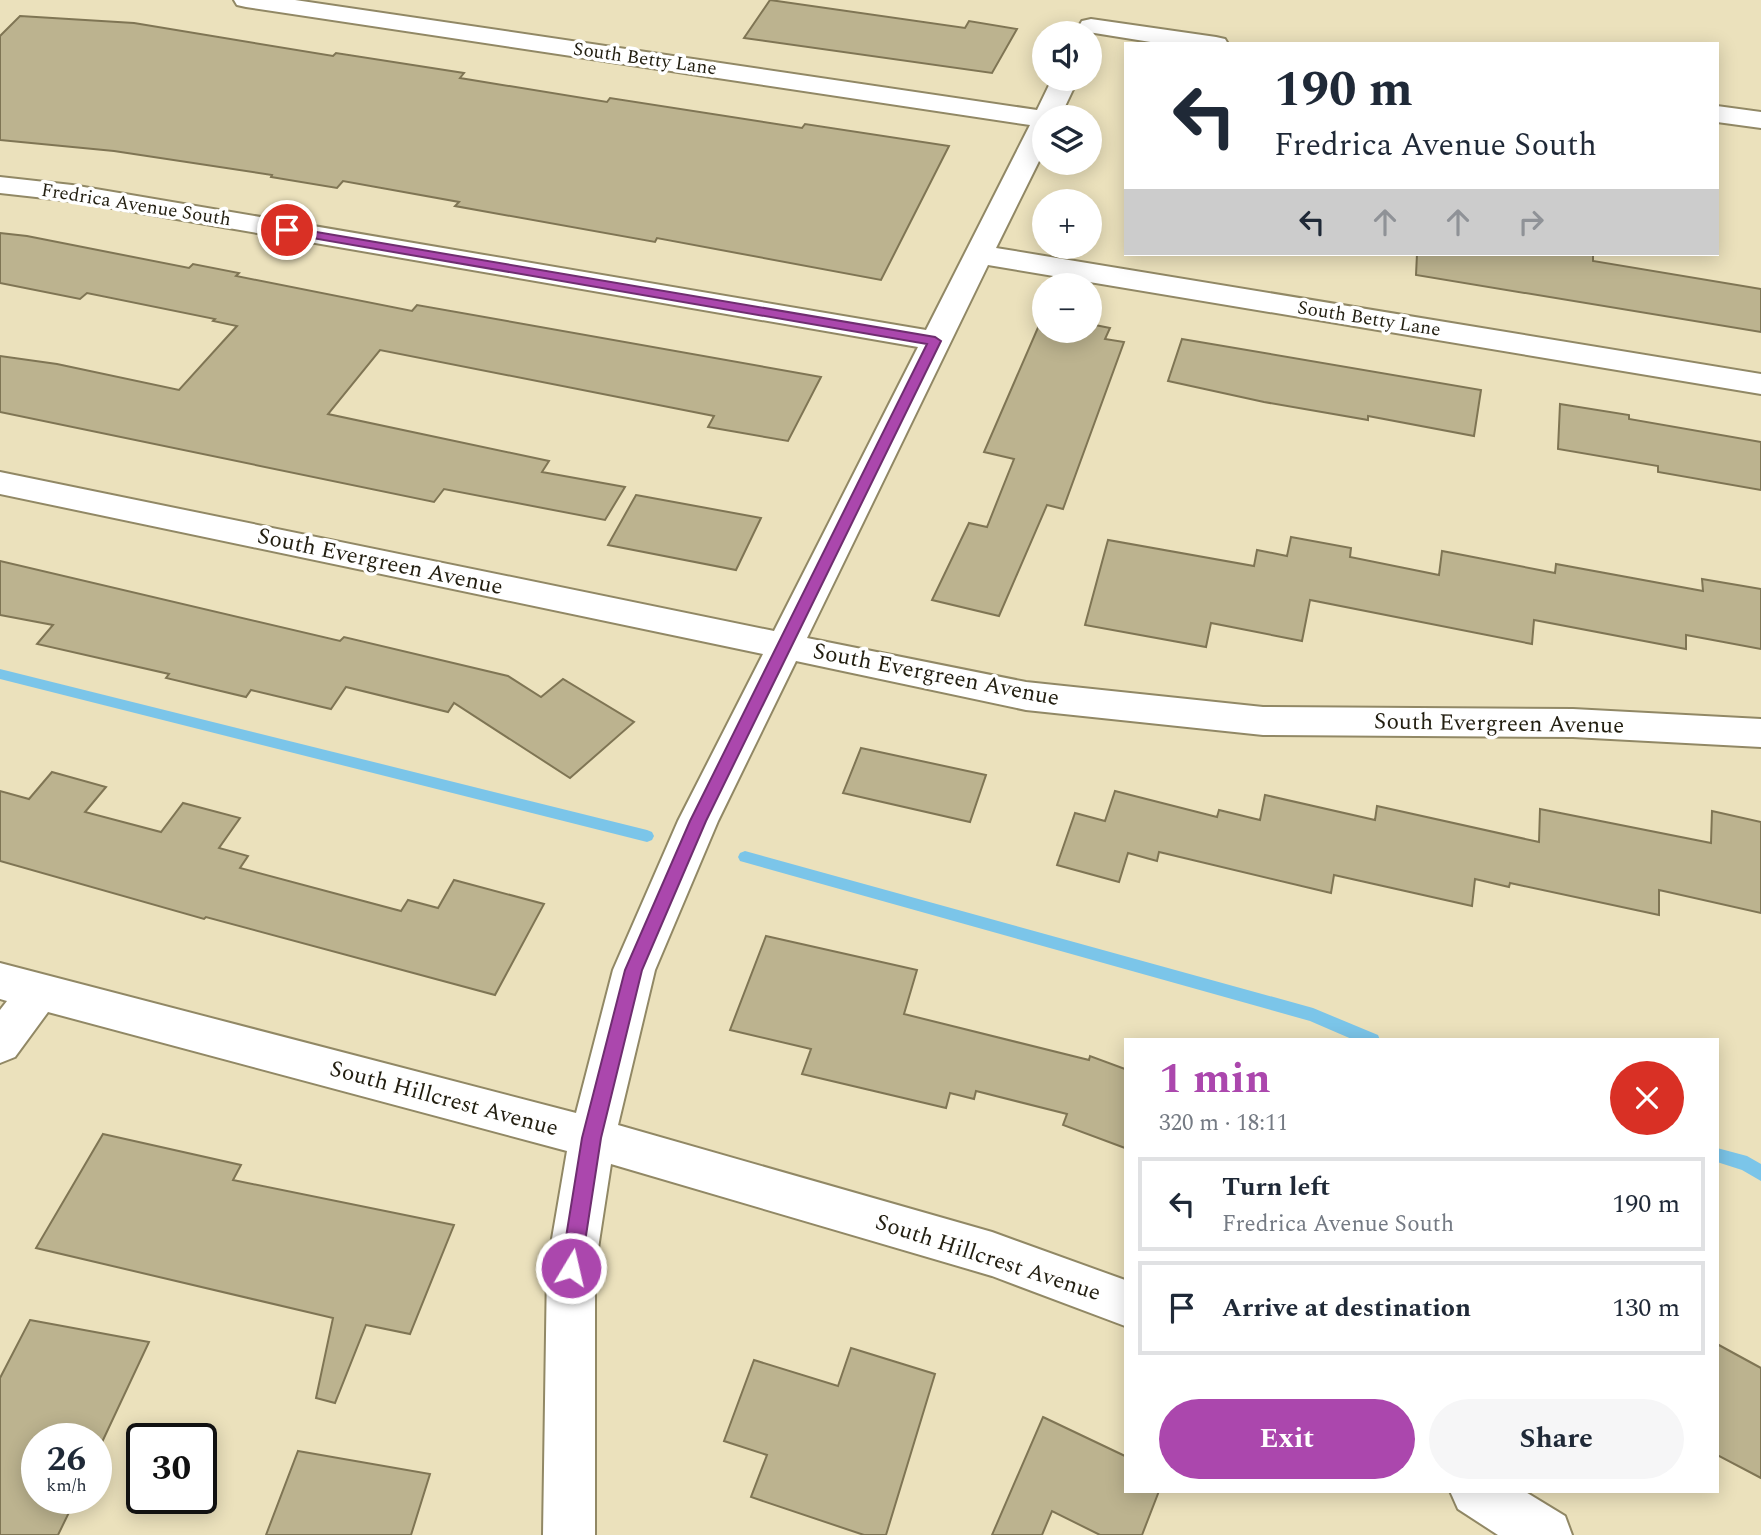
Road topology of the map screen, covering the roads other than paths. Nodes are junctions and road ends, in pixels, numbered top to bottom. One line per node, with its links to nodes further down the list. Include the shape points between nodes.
1 (246, 0): 7 (street, South Betty Lane)
2 (1103, 0): 3 (street)
3 (1093, 21)
4 (1102, 31): 5 (street)
5 (1198, 42)
6 (1719, 114): 8 (street)
7 (1032, 117)
8 (1761, 120)
9 (1032, 145): 11 (street)
10 (0, 185): 12 (street, Fredrica Avenue South)
11 (977, 254): 12 (street); 13 (street, South Betty Lane)
12 (935, 341): 15 (street)
13 (1761, 384)
14 (0, 483): 15 (street, South Evergreen Avenue)
15 (785, 646): 16 (street, South Evergreen Avenue, via 1026,696 1263,721 1573,723); 19 (street, via 698,821 634,970)
16 (1761, 733)
17 (19, 986): 18 (street); 19 (street, South Hillcrest Avenue)
18 (0, 1044)
19 (592, 1138): 20 (street, South Hillcrest Avenue, via 992,1254); 22 (street, via 571,1268)
20 (1124, 1303)
21 (1479, 1493): 23 (street)
22 (569, 1535)
23 (1546, 1535)

